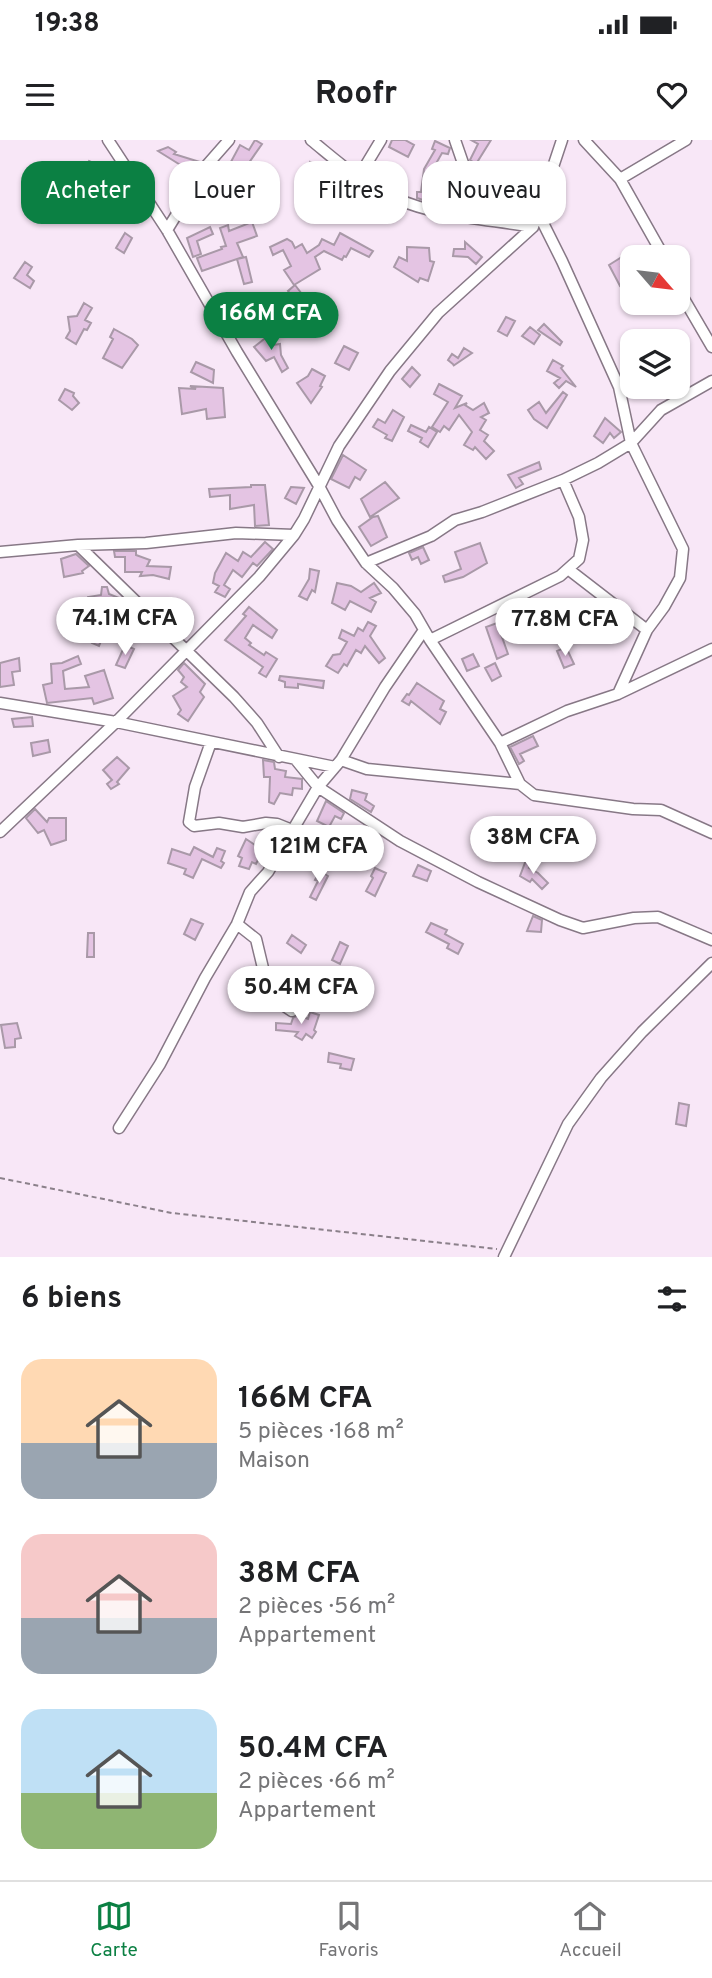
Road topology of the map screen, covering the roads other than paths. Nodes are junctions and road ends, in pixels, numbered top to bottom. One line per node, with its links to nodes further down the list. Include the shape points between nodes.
1 (108, 140): 18 (street)
2 (229, 140): 18 (street)
3 (311, 140): 9 (street)
4 (381, 140): 10 (street)
5 (456, 140): 11 (street)
6 (562, 140): 12 (street)
7 (584, 140): 13 (street)
8 (686, 140): 13 (street)
9 (337, 161)
10 (368, 161)
11 (463, 161)
12 (555, 161)
13 (620, 180): 19 (street)
14 (516, 224): 17 (street)
15 (534, 224): 17 (street)
16 (544, 224): 23 (street, via 618,387)
17 (533, 227): 25 (street, via 438,313 390,371 339,446)
18 (167, 230): 25 (street)
19 (657, 245)
20 (690, 309): 21 (street)
21 (712, 347)
22 (711, 385): 23 (street, via 661,410)
23 (631, 443): 24 (street); 32 (street, via 683,549 680,578)
24 (563, 480): 29 (street, via 455,520 431,536); 30 (street, via 583,540 579,559)
25 (319, 486): 26 (street); 29 (street)
26 (293, 534): 27 (street, via 236,533); 35 (street, via 259,577)
27 (78, 545): 28 (street); 35 (street)
28 (0, 552)
29 (366, 563): 31 (street, via 393,588)
30 (568, 569): 32 (street); 33 (street)
31 (424, 630): 33 (street); 43 (street)
32 (647, 630): 36 (street)
33 (430, 640): 40 (street)
34 (712, 649): 36 (street)
35 (187, 650): 38 (street); 41 (street, via 257,723)
36 (618, 694): 40 (street, via 567,711)
37 (0, 703): 38 (street)
38 (116, 722): 39 (street); 47 (street)
39 (211, 742): 41 (street); 46 (street, via 189,822 194,826 219,823 243,827 266,823)
40 (500, 743): 44 (street)
41 (279, 757): 42 (street)
42 (296, 760): 43 (street); 45 (street)
43 (338, 763): 44 (street); 45 (street)
44 (520, 784): 48 (street, via 534,796 662,810)
45 (318, 787): 46 (street); 50 (street, via 400,841 560,920 583,928 658,917)
46 (292, 830): 49 (street, via 268,872 250,892)
47 (0, 832)
48 (712, 833)
49 (237, 924): 52 (street, via 256,939 274,999); 53 (street)
50 (712, 940)
51 (712, 963): 54 (street, via 642,1032 568,1124)
52 (292, 1011)
53 (119, 1128)
54 (506, 1254)

